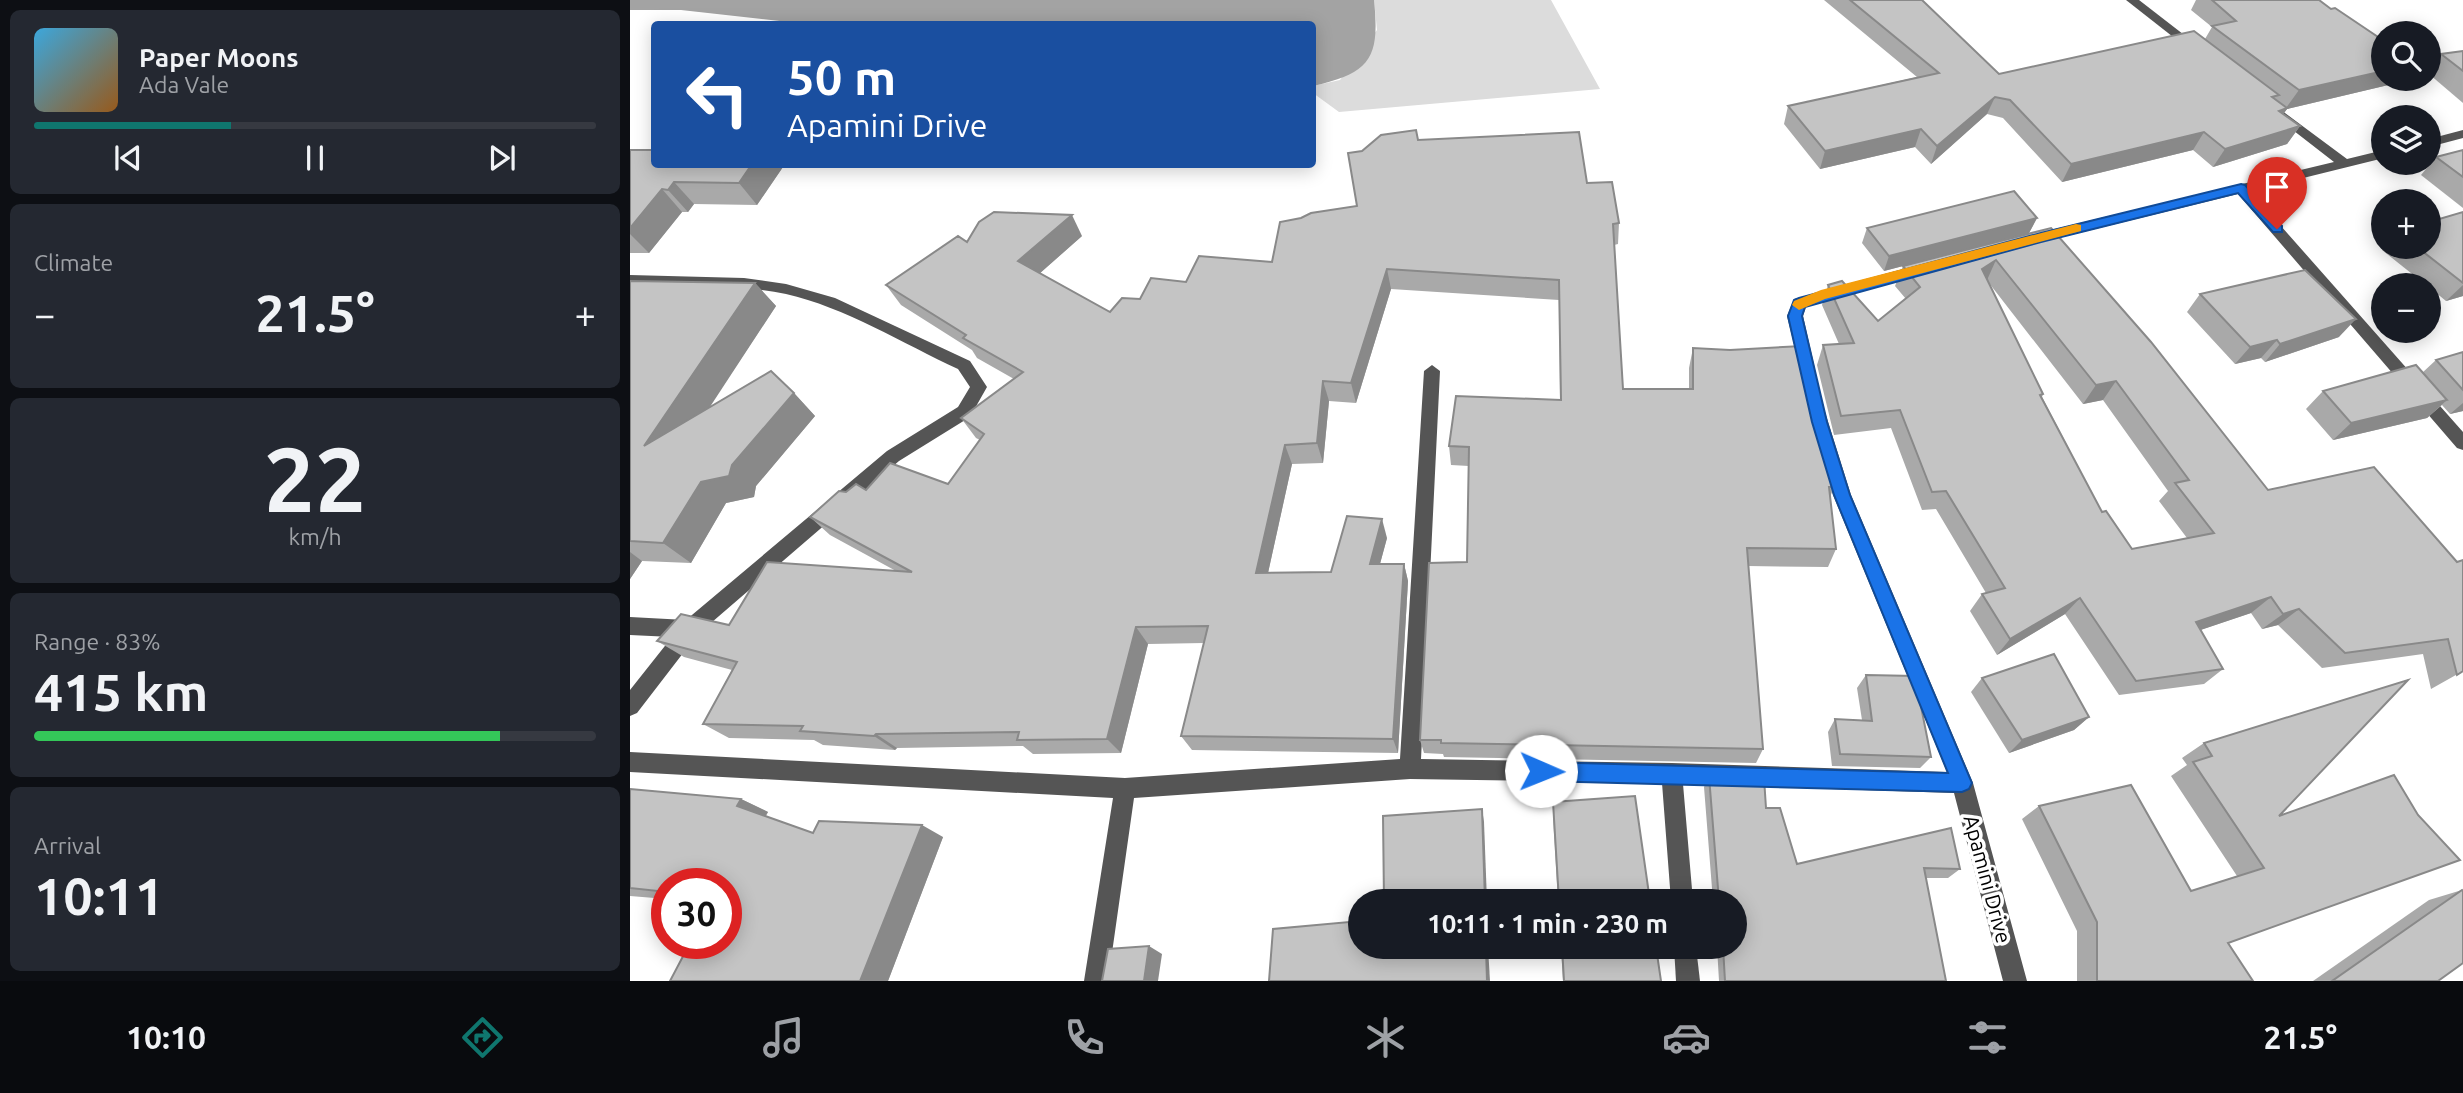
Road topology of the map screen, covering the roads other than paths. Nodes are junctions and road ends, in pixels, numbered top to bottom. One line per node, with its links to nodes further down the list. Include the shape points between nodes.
1 (2132, 0): 2 (street)
2 (2207, 57)
3 (2270, 106): 7 (street)
4 (2463, 134): 5 (street)
5 (2441, 140)
6 (2371, 157): 7 (street)
7 (2344, 163): 8 (street)
8 (2241, 188): 9 (street); 13 (street)
9 (2019, 243)
10 (1940, 264): 20 (street, Apamini Drive, via 1799,303 1795,316 1819,422 1842,495)
11 (630, 280): 15 (street, via 744,283 819,299 964,365 979,387 964,412 893,456)
12 (1432, 371): 18 (street)
13 (2463, 443)
14 (630, 626): 15 (street)
15 (690, 629): 16 (street)
16 (630, 706)
17 (630, 762): 21 (street)
18 (1410, 769): 19 (street); 21 (street)
19 (1672, 773): 20 (street); 22 (street)
20 (1962, 783): 26 (street, Apamini Drive)
21 (1125, 788): 24 (street)
22 (1681, 889)
23 (1686, 959): 25 (street)
24 (1096, 981)
25 (1688, 981)
26 (2015, 981)

